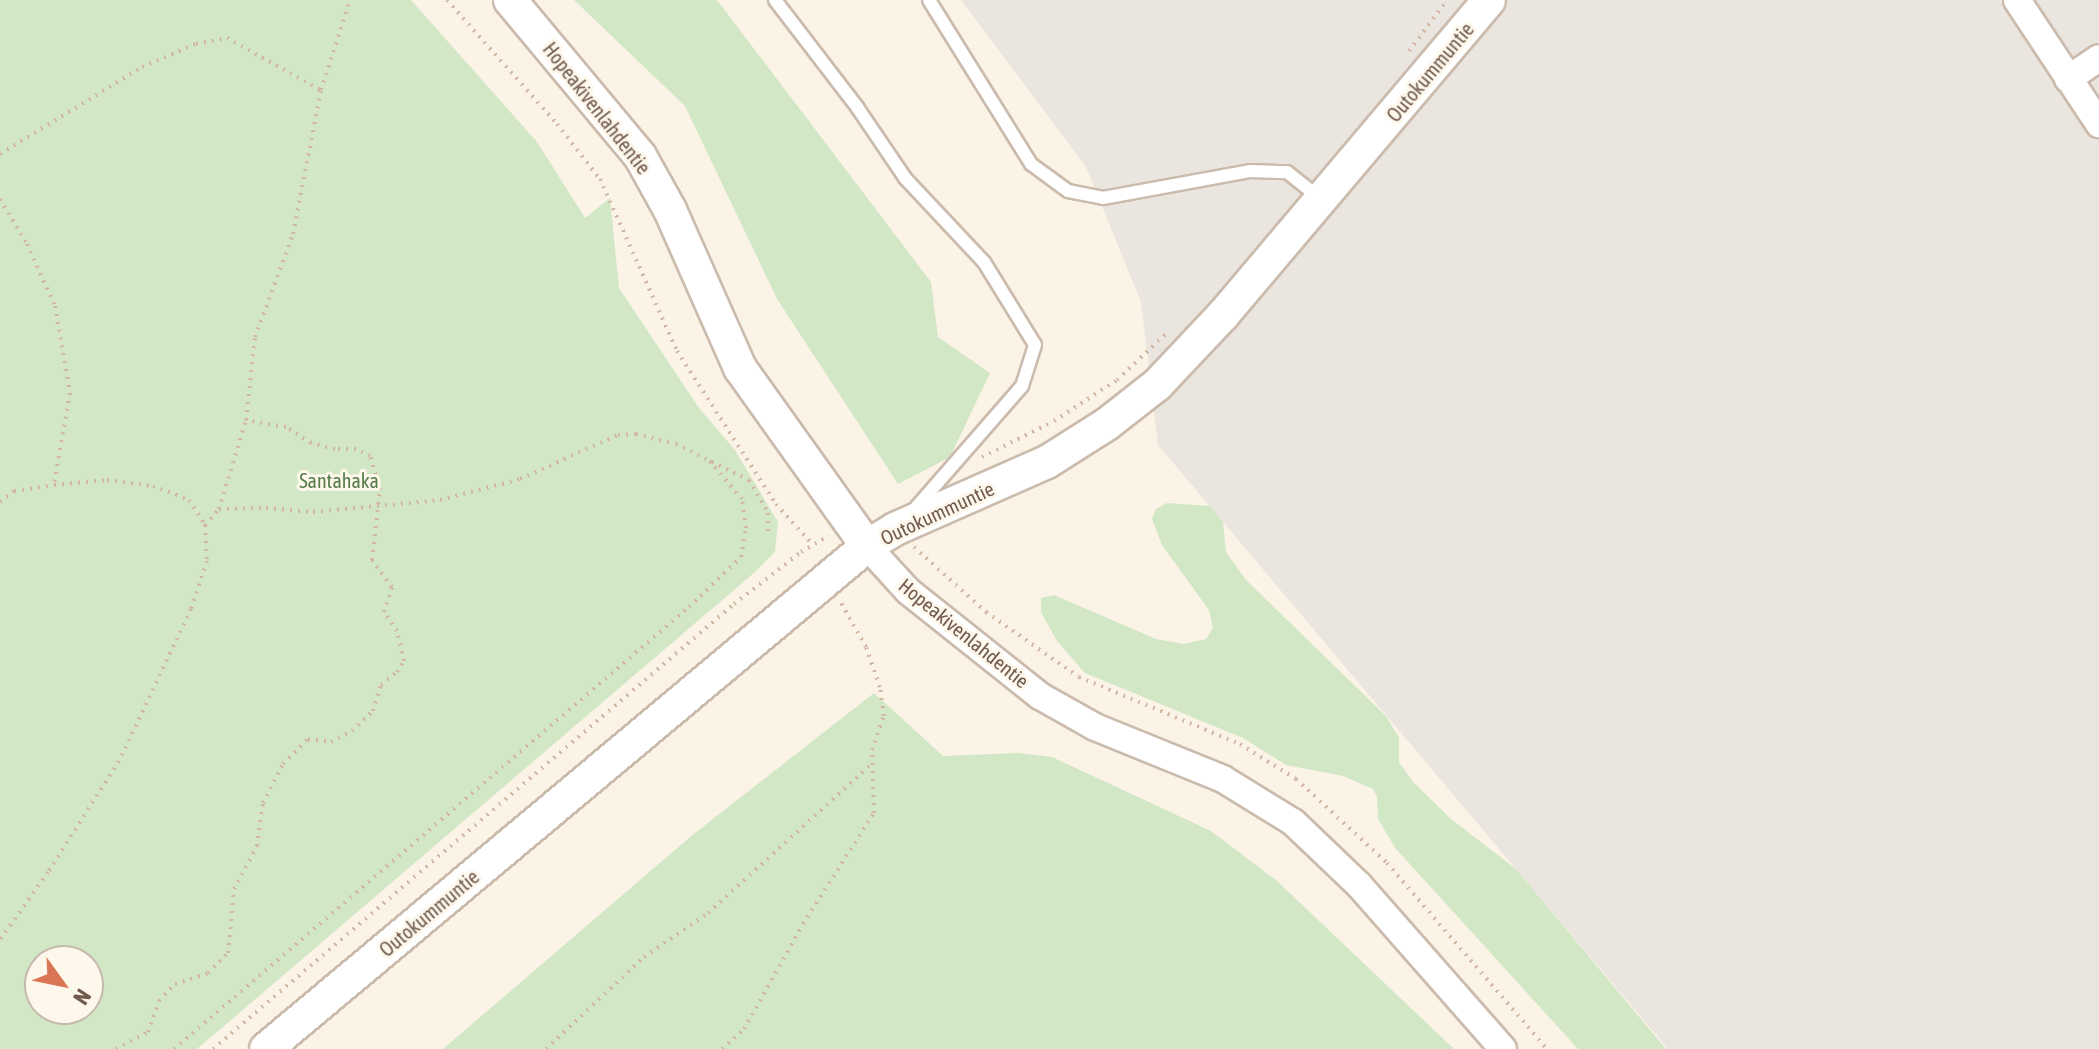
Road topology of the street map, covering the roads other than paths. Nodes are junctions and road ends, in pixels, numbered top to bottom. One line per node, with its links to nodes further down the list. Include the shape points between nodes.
1 (510, 0): 11 (street, Hopeakivenlahdentie, via 640,156 670,210 740,368)
2 (775, 0): 10 (lane, via 905,178 984,262 1035,345 1022,386)
3 (929, 0): 9 (lane, via 1031,164 1068,191 1103,198 1250,171 1287,172)
4 (1489, 0): 9 (street, Outokummuntie)
5 (2017, 0): 7 (street)
6 (2099, 58): 7 (street)
7 (2068, 79): 8 (street)
8 (2099, 124)
9 (1322, 200): 10 (street, Outokummuntie, via 1164,378 1107,424 1047,462)
10 (895, 529): 11 (street, Outokummuntie)
11 (859, 535): 12 (street, Outokummuntie, via 832,576); 13 (street, Hopeakivenlahdentie, via 908,591 1040,696 1095,727 1223,779 1293,822 1359,885)
12 (266, 1049)
13 (1503, 1049)

